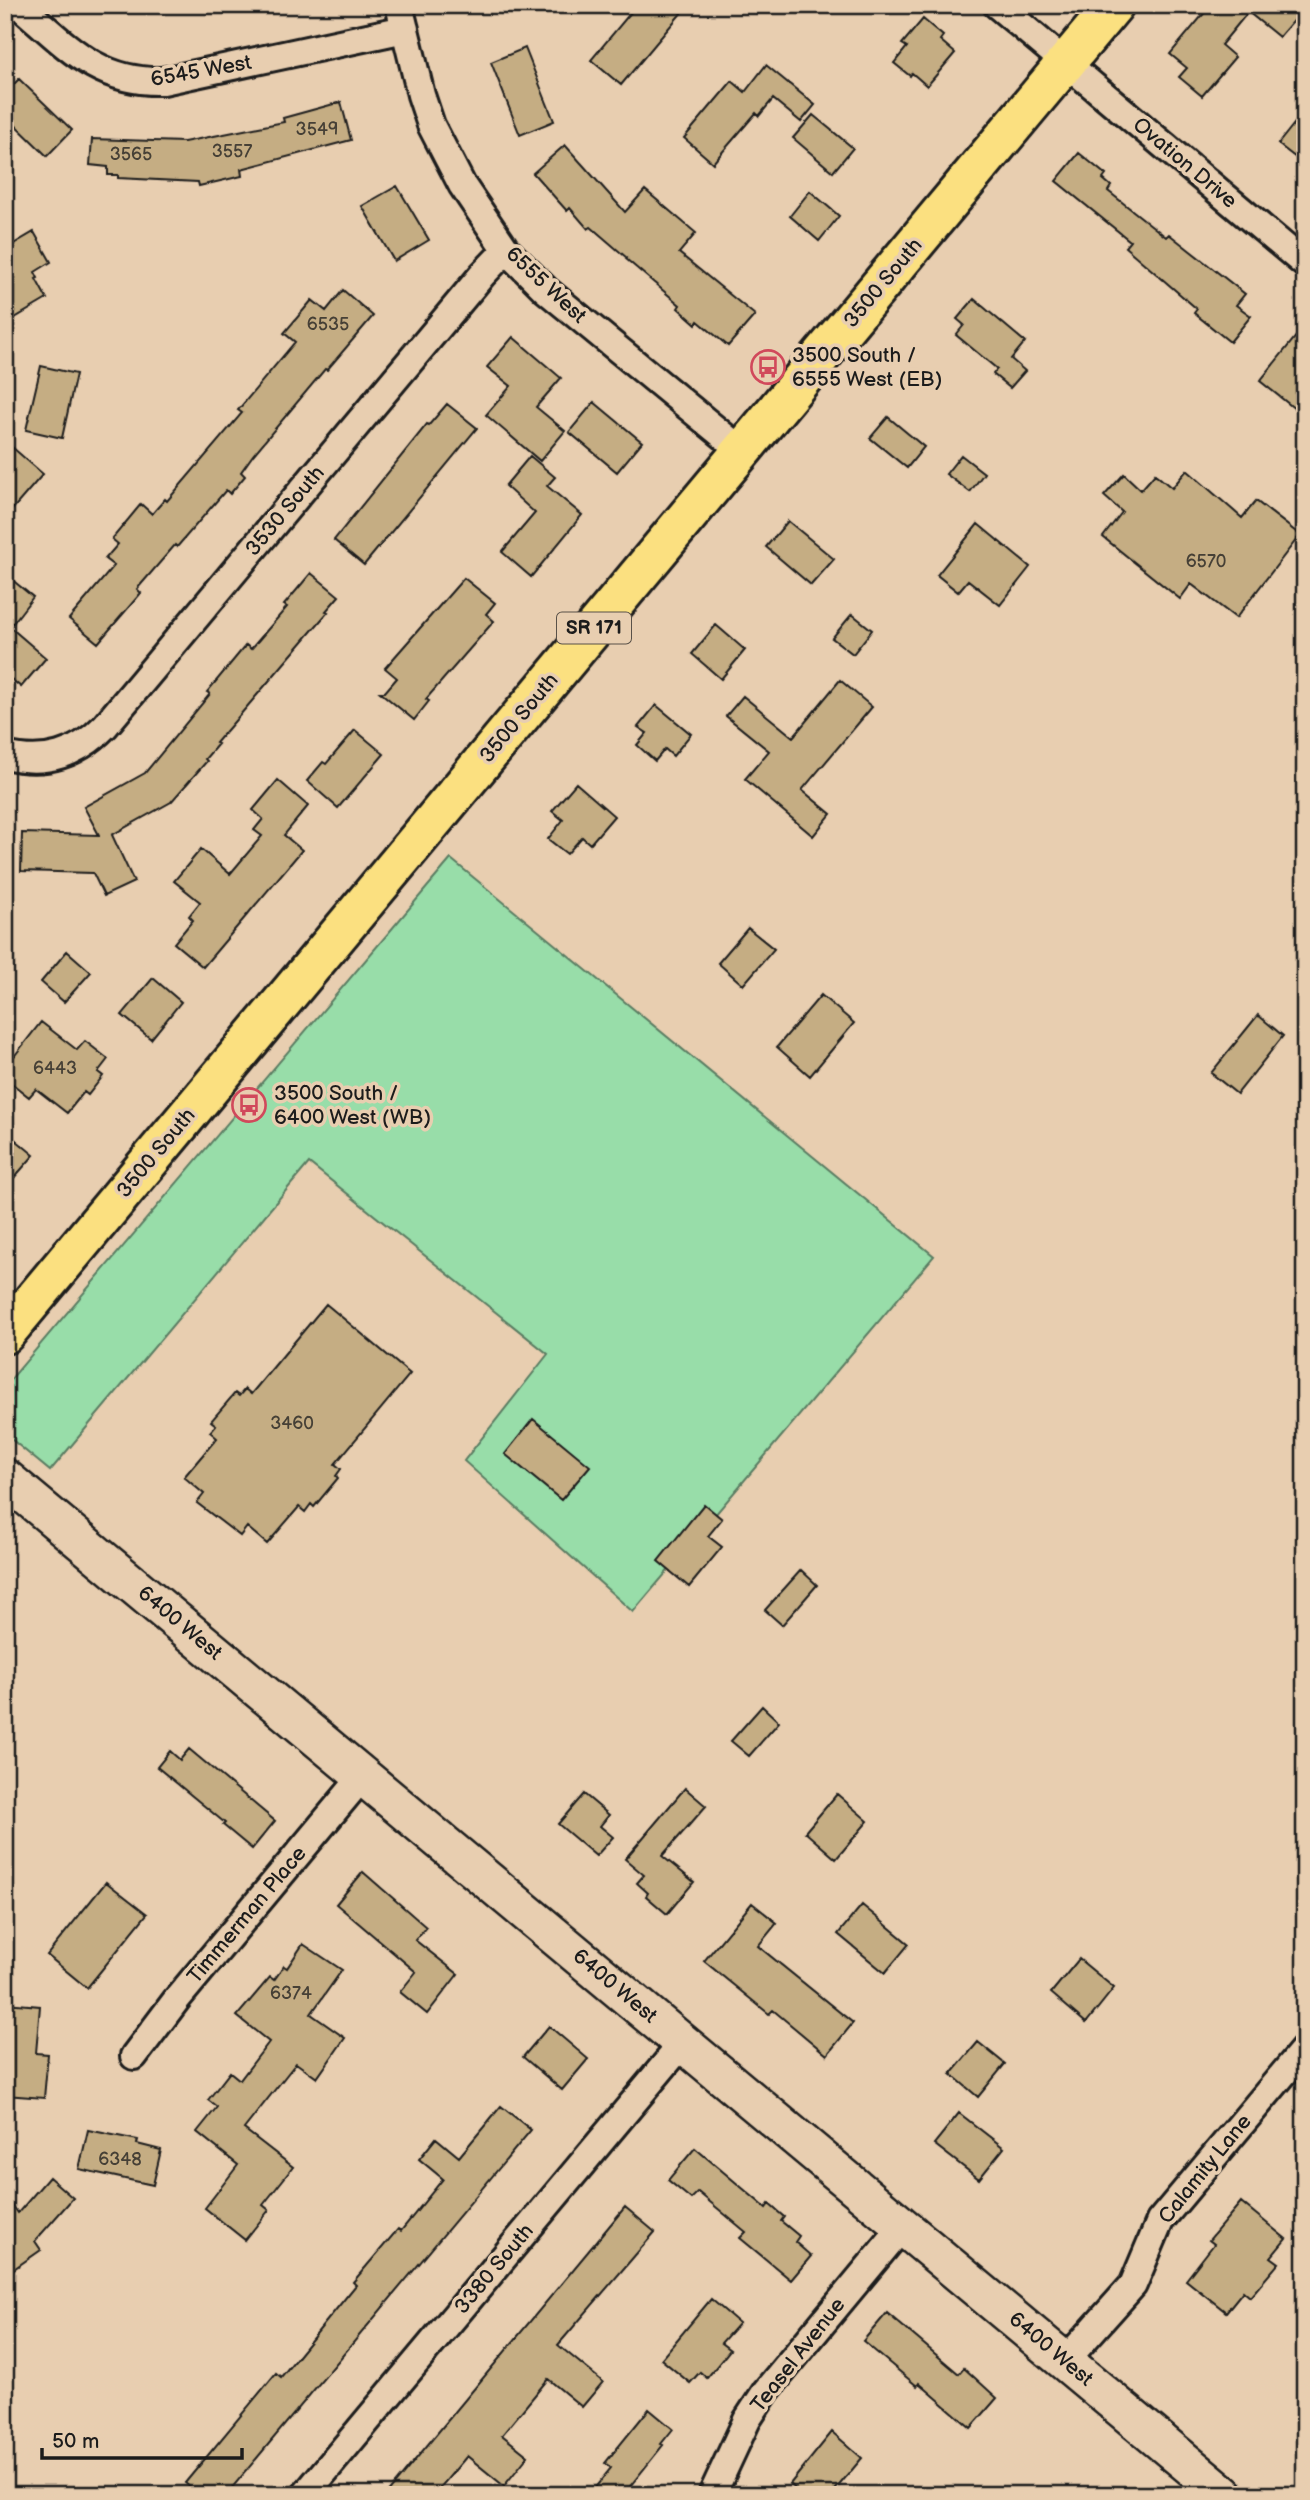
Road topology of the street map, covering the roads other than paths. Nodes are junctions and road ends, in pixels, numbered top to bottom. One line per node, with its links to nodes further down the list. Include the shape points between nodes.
1 (19, 5): 4 (street, 6545 West, via 85,60 142,82 163,81)
2 (997, 5): 5 (street, Ovation Drive)
3 (1114, 5): 5 (main road, 3500 South / SR 171)
4 (402, 17): 6 (street, 6555 West, via 431,125 462,185)
5 (1066, 63): 7 (street, Ovation Drive); 8 (main road, 3500 South / SR 171)
6 (506, 250): 8 (street, 6555 West, via 546,290); 9 (street, 3530 South, via 106,726 83,746 54,758 29,760)
7 (1305, 264)
8 (742, 451): 10 (main road, 3500 South / SR 171)
9 (5, 755)
10 (5, 1334)
11 (5, 1478): 12 (street, 6400 West)
12 (363, 1776): 13 (street, 6400 West); 15 (street, Timmerman Place)
13 (683, 2043): 16 (street, 6400 West); 18 (street, 3380 South)
14 (1305, 2048): 17 (street, Calamity Lane, via 1160,2221 1133,2285)
15 (134, 2056)
16 (903, 2226): 17 (street, 6400 West); 19 (street, Teasel Avenue, via 766,2391)
17 (1065, 2361): 20 (street, 6400 West)
18 (305, 2495)
19 (712, 2495)
20 (1225, 2495)

